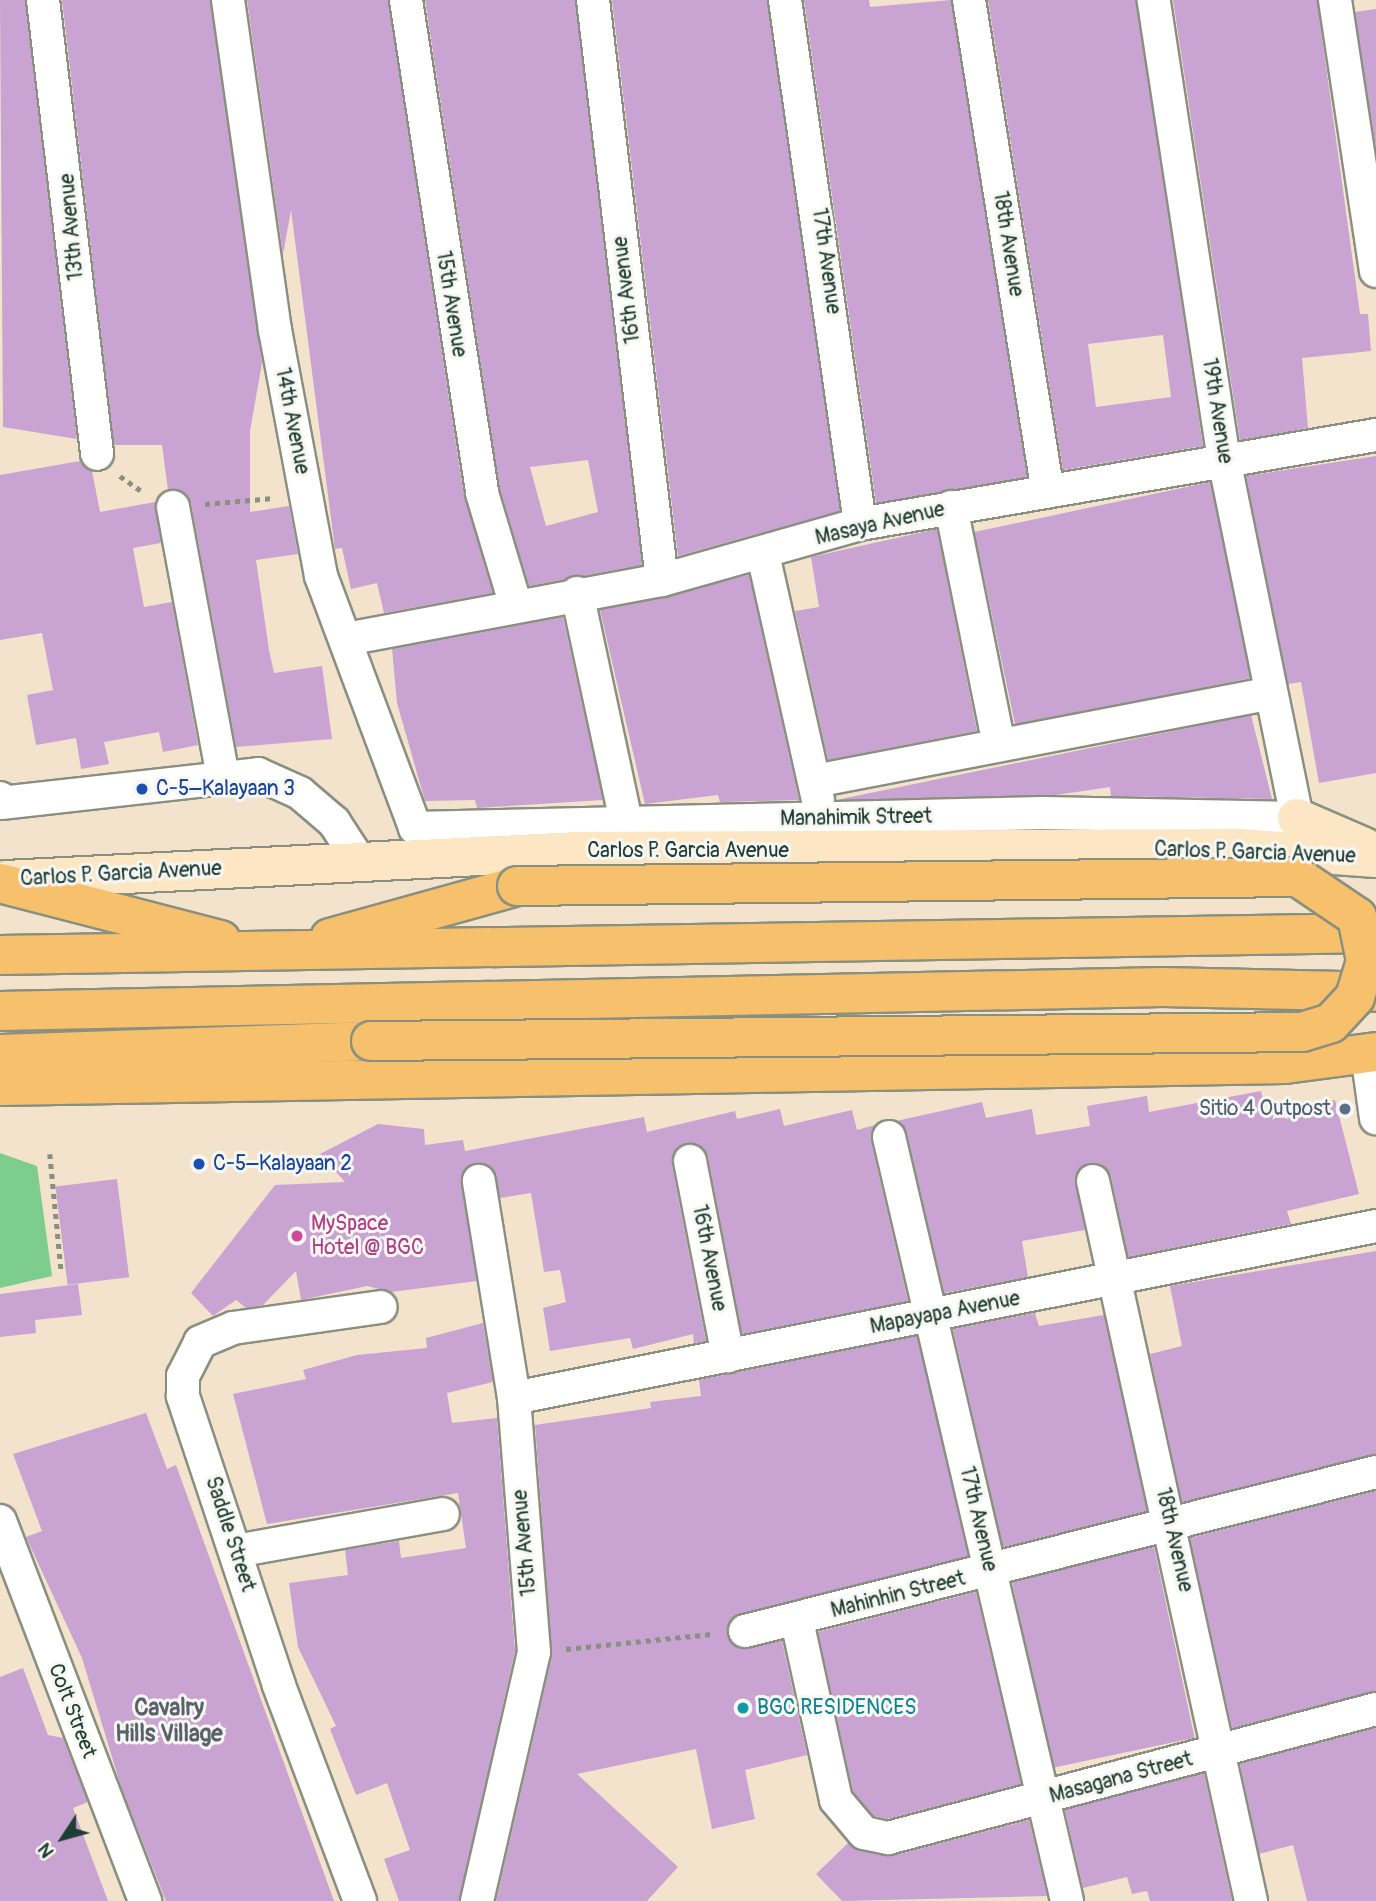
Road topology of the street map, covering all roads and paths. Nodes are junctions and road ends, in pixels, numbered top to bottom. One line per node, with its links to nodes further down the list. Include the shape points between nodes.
1 (43, 0): 11 (street, 13th Avenue)
2 (228, 0): 21 (street, 14th Avenue, via 277,344 321,576)
3 (406, 0): 20 (street, 15th Avenue, via 482,493)
4 (593, 0): 18 (street, 16th Avenue)
5 (785, 0): 16 (street, 17th Avenue)
6 (969, 0): 13 (street, 18th Avenue)
7 (1154, 0): 12 (street, 19th Avenue)
8 (1335, 0): 9 (street)
9 (1376, 271)
10 (1376, 435): 12 (street, Masaya Avenue)
11 (97, 454)
12 (1224, 460): 13 (street, Masaya Avenue); 22 (street, 19th Avenue)
13 (1047, 488): 15 (street, Masaya Avenue)
14 (173, 507): 24 (street)
15 (951, 507): 16 (street, Masaya Avenue); 23 (street)
16 (860, 524): 17 (street, Masaya Avenue)
17 (763, 554): 18 (street, Masaya Avenue); 25 (street)
18 (662, 580): 19 (street, Masaya Avenue)
19 (577, 593): 20 (street, Masaya Avenue); 29 (street)
20 (515, 603): 21 (street, Masaya Avenue)
21 (346, 639): 30 (street, 14th Avenue)
22 (1271, 693): 23 (street); 28 (street, 19th Avenue)
23 (999, 745): 25 (street)
24 (223, 777): 26 (street); 33 (street, via 258,774 300,793 334,822)
25 (814, 781): 27 (street)
26 (1, 800)
27 (822, 818): 28 (street, Manahimik Street, via 1098,812); 29 (street, Manahimik Street)
28 (1297, 818): 31 (main road)
29 (626, 821): 30 (street, Manahimik Street)
30 (415, 828)
31 (1376, 852)
32 (1376, 858): 33 (main road, Carlos P. Garcia Avenue, via 1211,848 578,851)
33 (360, 862): 34 (main road, Carlos P. Garcia Avenue)
34 (0, 882): 37 (main road)
35 (1376, 933): 37 (main road, via 1164,932)
36 (0, 954): 37 (main road)
37 (273, 954): 42 (main road, bridge, via 517,886 1298,877 1356,917 1366,961 1355,997 1331,1023 1302,1032 371,1041)
38 (1376, 992): 39 (main road, via 1150,987)
39 (0, 1011)
40 (1371, 1052): 44 (main road, via 1271,1065); 45 (street)
41 (0, 1054): 42 (main road)
42 (59, 1054): 43 (main road)
43 (0, 1066)
44 (0, 1086)
45 (1376, 1118)
46 (889, 1137): 55 (street, 17th Avenue)
47 (50, 1154): 52 (path)
48 (690, 1161): 56 (street, 16th Avenue)
49 (480, 1181): 57 (street, 15th Avenue)
50 (1093, 1181): 53 (street, 18th Avenue)
51 (1376, 1226): 53 (street, Mapayapa Avenue)
52 (61, 1269)
53 (1116, 1281): 55 (street, Mapayapa Avenue); 61 (street, 18th Avenue)
54 (381, 1307): 62 (street, Saddle Street, via 233,1328 200,1342 187,1360 183,1396)
55 (930, 1315): 56 (street, Mapayapa Avenue); 63 (street, 17th Avenue)
56 (728, 1356): 57 (street, Mapayapa Avenue)
57 (514, 1398): 66 (street, 15th Avenue)
58 (1376, 1472): 61 (street, Mahinhin Street)
59 (443, 1514): 62 (street)
60 (0, 1521): 70 (street, Colt Street)
61 (1171, 1524): 63 (street, Mahinhin Street); 68 (street, 18th Avenue)
62 (236, 1551): 71 (street, Saddle Street)
63 (990, 1571): 64 (street, Mahinhin Street); 69 (street, 17th Avenue)
64 (797, 1621): 65 (street, Mahinhin Street); 69 (street, Masagana Street, via 836,1800 864,1833 888,1838)
65 (745, 1631): 66 (path)
66 (534, 1652): 72 (street, 15th Avenue)
67 (1376, 1709): 68 (street, Masagana Street)
68 (1222, 1751): 69 (street, Masagana Street); 74 (street, 18th Avenue)
69 (1043, 1799): 73 (street, 17th Avenue)
70 (145, 1901)
71 (360, 1901)
72 (478, 1901)
73 (1067, 1901)
74 (1251, 1901)

